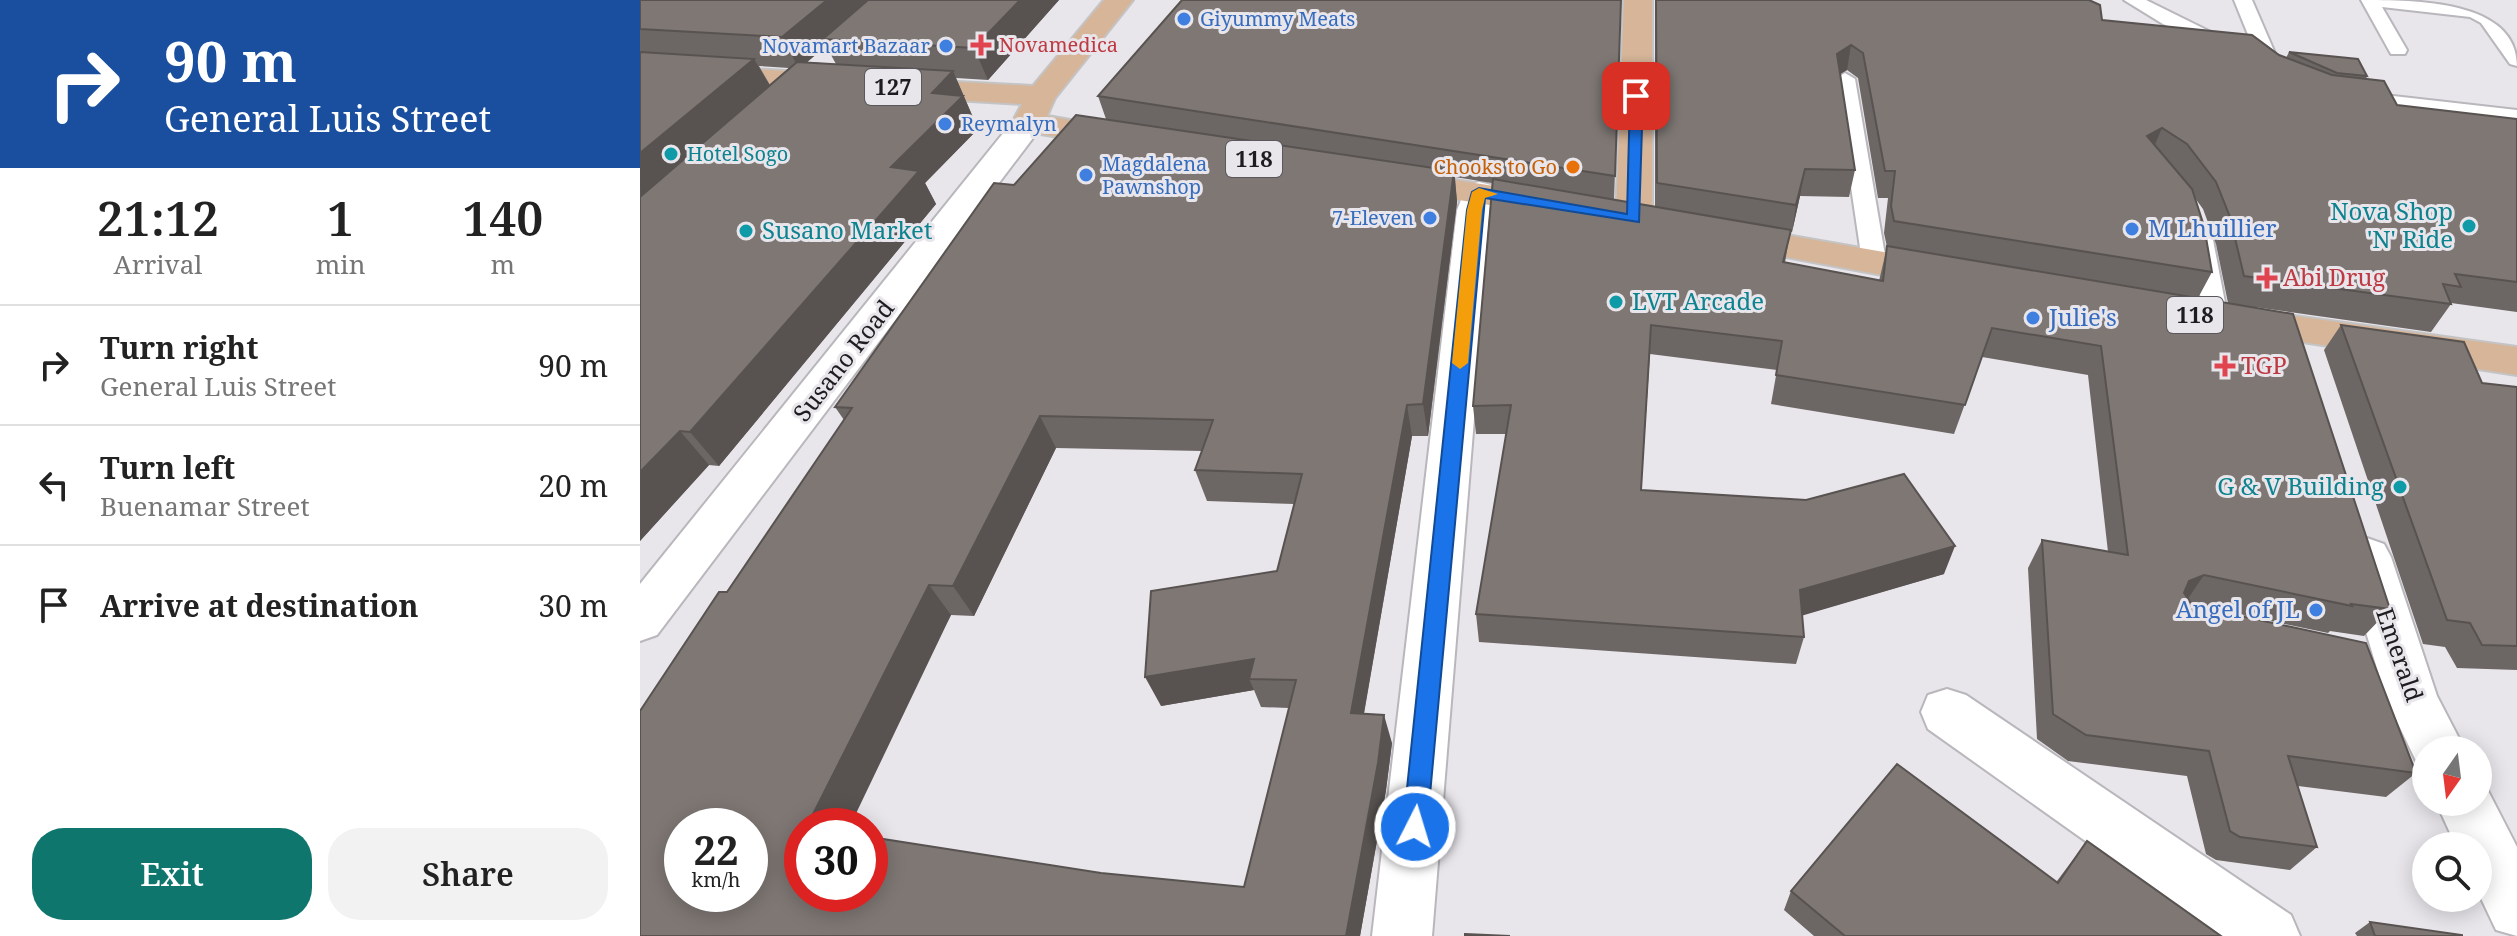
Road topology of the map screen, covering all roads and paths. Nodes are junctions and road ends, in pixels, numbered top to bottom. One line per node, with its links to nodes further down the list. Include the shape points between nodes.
1 (1119, 0): 16 (main road)
2 (1638, 0): 21 (main road)
3 (2133, 0): 4 (lane, via 2242,51 2281,76)
4 (2243, 0)
5 (2370, 0): 6 (lane); 8 (lane, via 2474,12 2487,19)
6 (2398, 50)
7 (843, 51): 12 (street)
8 (2517, 60)
9 (640, 71): 12 (main road, 127)
10 (1845, 79): 23 (lane)
11 (2413, 79): 14 (lane)
12 (807, 82): 15 (street); 16 (main road, 127)
13 (2340, 96): 14 (lane)
14 (2429, 106): 17 (lane)
15 (779, 107)
16 (1034, 110): 18 (main road); 30 (street, Susano Road)
17 (2517, 116)
18 (1153, 143)
19 (1371, 177): 20 (main road)
20 (1479, 192): 21 (main road); 35 (street)
21 (1636, 220): 23 (main road)
22 (2197, 222): 25 (lane)
23 (1874, 261): 24 (main road)
24 (1981, 280)
25 (2200, 316): 26 (main road, 118)
26 (2294, 329): 27 (main road, 118); 28 (street)
27 (2517, 361)
28 (2308, 373)
29 (2355, 519): 32 (street, Emerald, via 2386,663)
30 (640, 620)
31 (1947, 712): 36 (street)
32 (2431, 736)
33 (2471, 816): 34 (street)
34 (2517, 909)
35 (1402, 936)
36 (2270, 936)

